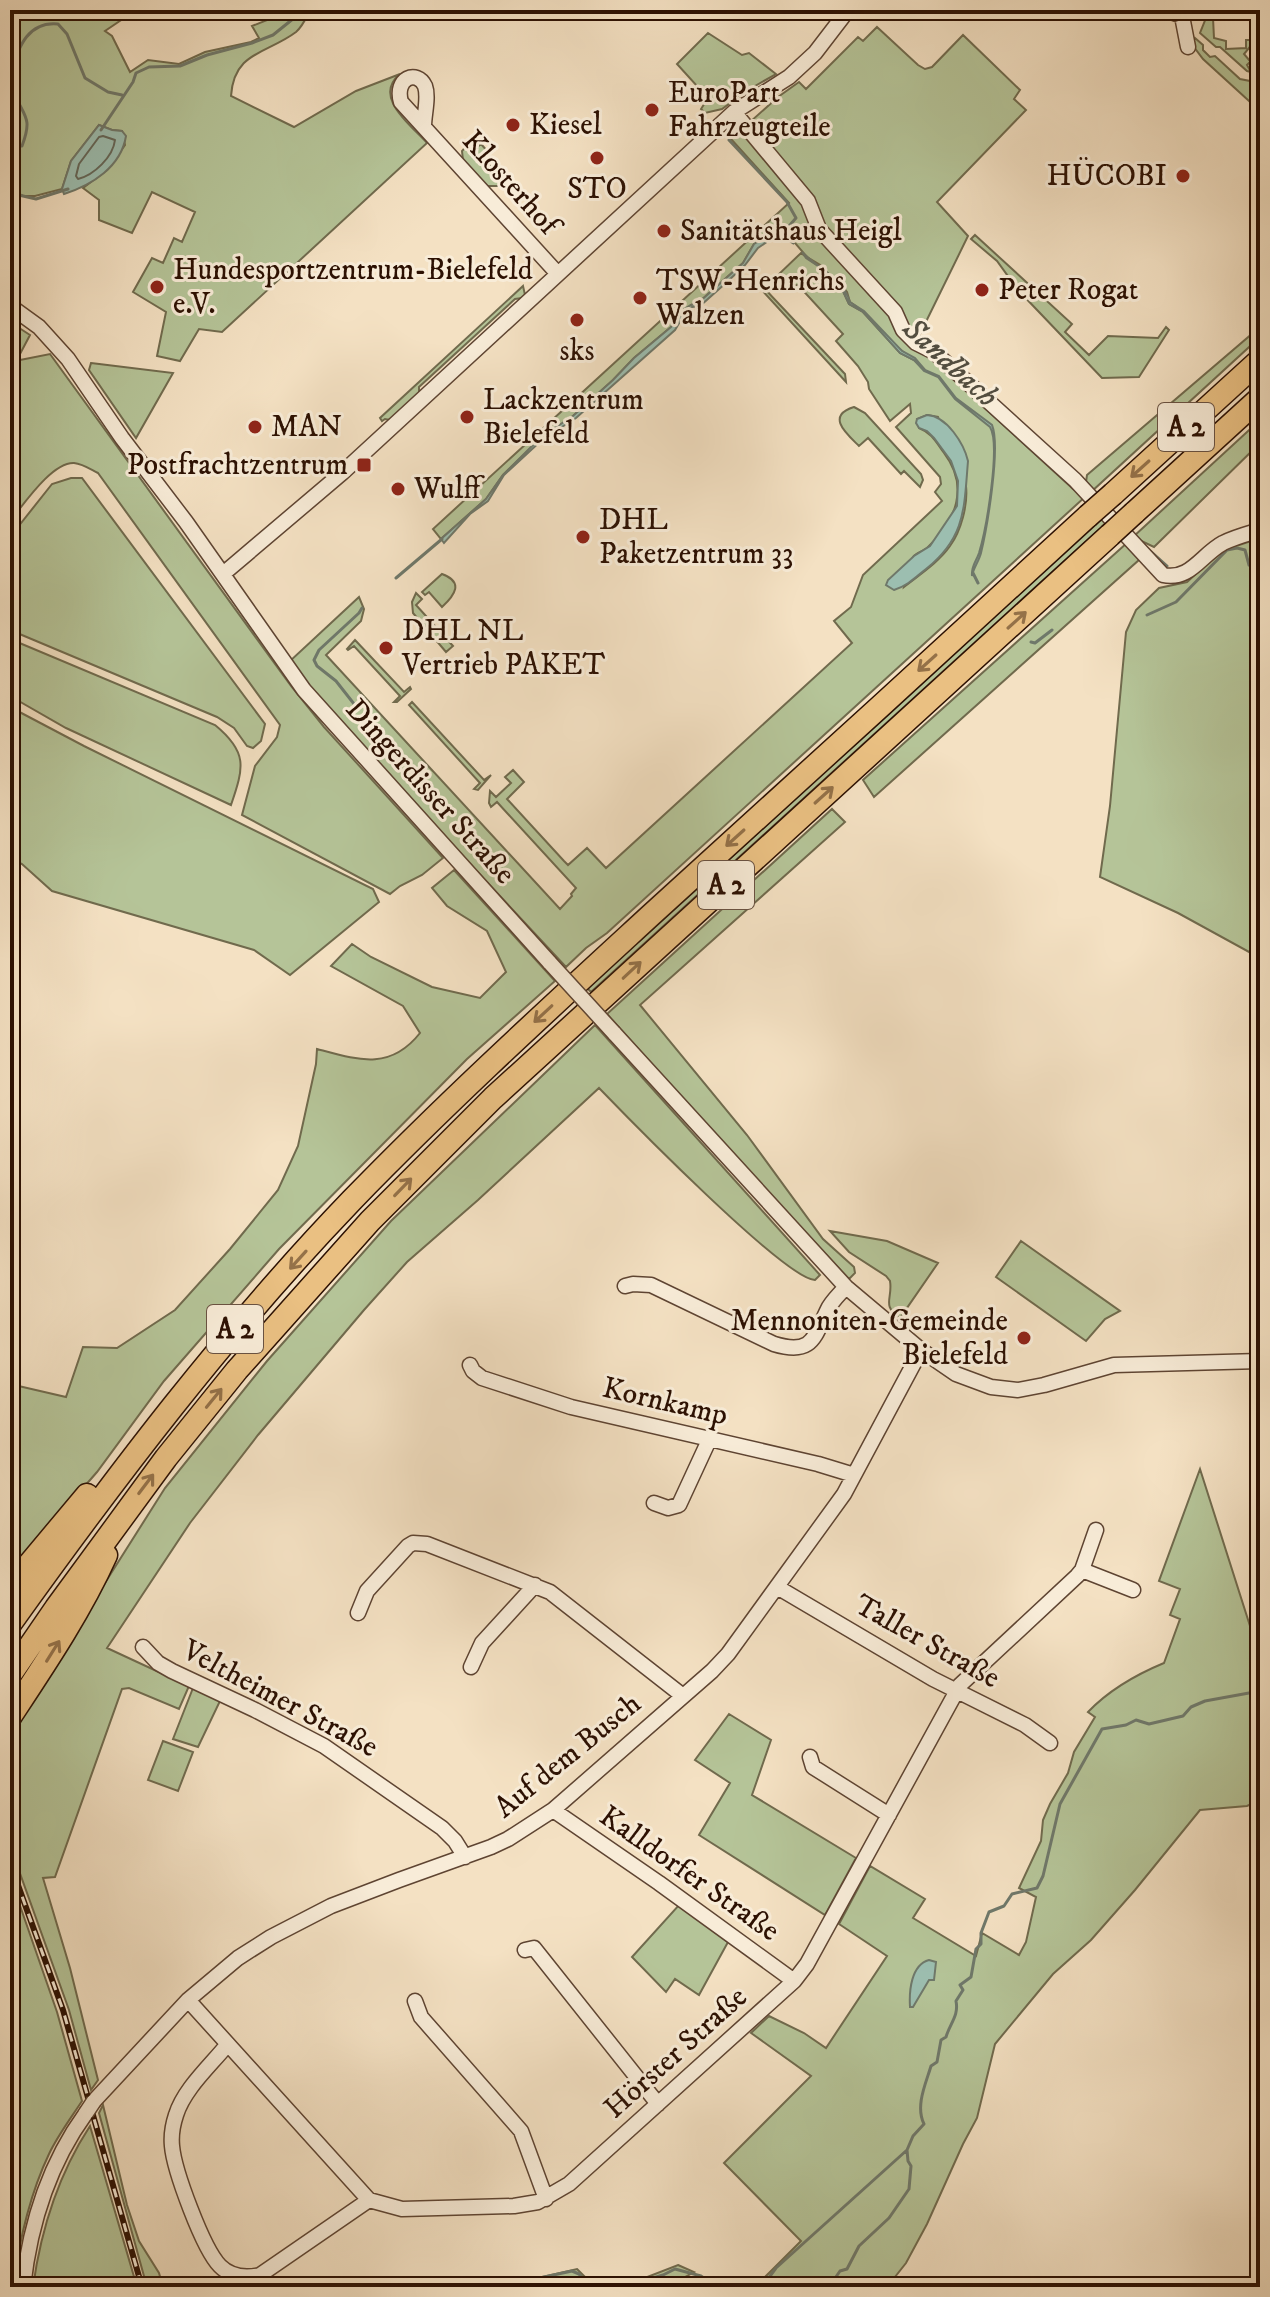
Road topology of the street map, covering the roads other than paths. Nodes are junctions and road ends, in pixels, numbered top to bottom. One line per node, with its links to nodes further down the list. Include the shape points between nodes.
1 (848, 10): 4 (street, via 789,77)
2 (1166, 10): 3 (street, via 1182,16)
3 (1188, 47)
4 (734, 112): 6 (street); 10 (street, via 808,201 819,229 895,312 903,330 1075,480 1163,575 1188,572 1222,544)
5 (424, 126): 6 (street, Klosterhof)
6 (558, 274): 11 (street, via 342,473)
7 (10, 306): 11 (street, Dingerdisser Straße, via 58,346)
8 (1260, 360): 18 (highway, A 2, one-way to 18, bridge, via 456,1095 270,1290)
9 (1260, 398): 21 (highway, A 2, one-way to 9, bridge, via 237,1370 329,1265 493,1098)
10 (1260, 530)
11 (223, 574): 13 (street, Dingerdisser Straße, bridge, via 304,690)
12 (625, 1286): 13 (street, via 651,1285 774,1344 793,1348 812,1342 831,1303)
13 (846, 1287): 14 (street, Dingerdisser Straße)
14 (921, 1350): 15 (street, Dingerdisser Straße, via 956,1374 1009,1390 1128,1364); 19 (street, Auf dem Busch)
15 (1260, 1361)
16 (470, 1365): 17 (street, Kornkamp, via 482,1378 561,1404)
17 (710, 1438): 19 (street, Kornkamp); 20 (street, via 679,1505)
18 (127, 1463): 25 (highway, via 105,1473); 29 (highway, A 2)
19 (854, 1475): 26 (street, Auf dem Busch)
20 (654, 1503)
21 (127, 1510): 32 (highway, A 2); 35 (highway, one-way to 21, via 93,1584)
22 (1096, 1530): 23 (street, Hörster Straße)
23 (1082, 1570): 27 (street); 33 (street, Hörster Straße)
24 (535, 1585): 28 (street, via 413,1543 367,1591); 31 (street, via 482,1643); 34 (street)
25 (10, 1587)
26 (777, 1587): 33 (street, Taller Straße); 34 (street, Auf dem Busch, via 721,1663)
27 (1133, 1590)
28 (358, 1613)
29 (10, 1624)
30 (143, 1647): 40 (street, Veltheimer Straße, via 172,1671 350,1762 442,1828)
31 (471, 1667)
32 (10, 1675)
33 (956, 1692): 36 (street, Taller Straße); 39 (street, Hörster Straße)
34 (683, 1696): 38 (street, Auf dem Busch)
35 (10, 1717)
36 (1050, 1743)
37 (810, 1757): 39 (street, via 813,1767)
38 (553, 1810): 40 (street, Auf dem Busch, via 500,1843); 42 (street, Kalldorfer Straße)
39 (889, 1815): 42 (street, Hörster Straße)
40 (465, 1857): 43 (street, Auf dem Busch, via 311,1916 238,1958)
41 (525, 1950): 46 (street, via 534,1948)
42 (794, 1981): 46 (street, Hörster Straße)
43 (188, 2000): 45 (street); 49 (street, Auf dem Busch, via 90,2107 67,2142 34,2226)
44 (415, 2001): 47 (street, via 421,2017 521,2131)
45 (227, 2045): 48 (street); 48 (street, via 182,2101 172,2146 186,2199 221,2267 243,2277 260,2275)
46 (658, 2104): 47 (street, Hörster Straße)
47 (546, 2199): 48 (street, Hörster Straße, via 528,2205 413,2210)
48 (369, 2200)
49 (23, 2287)

